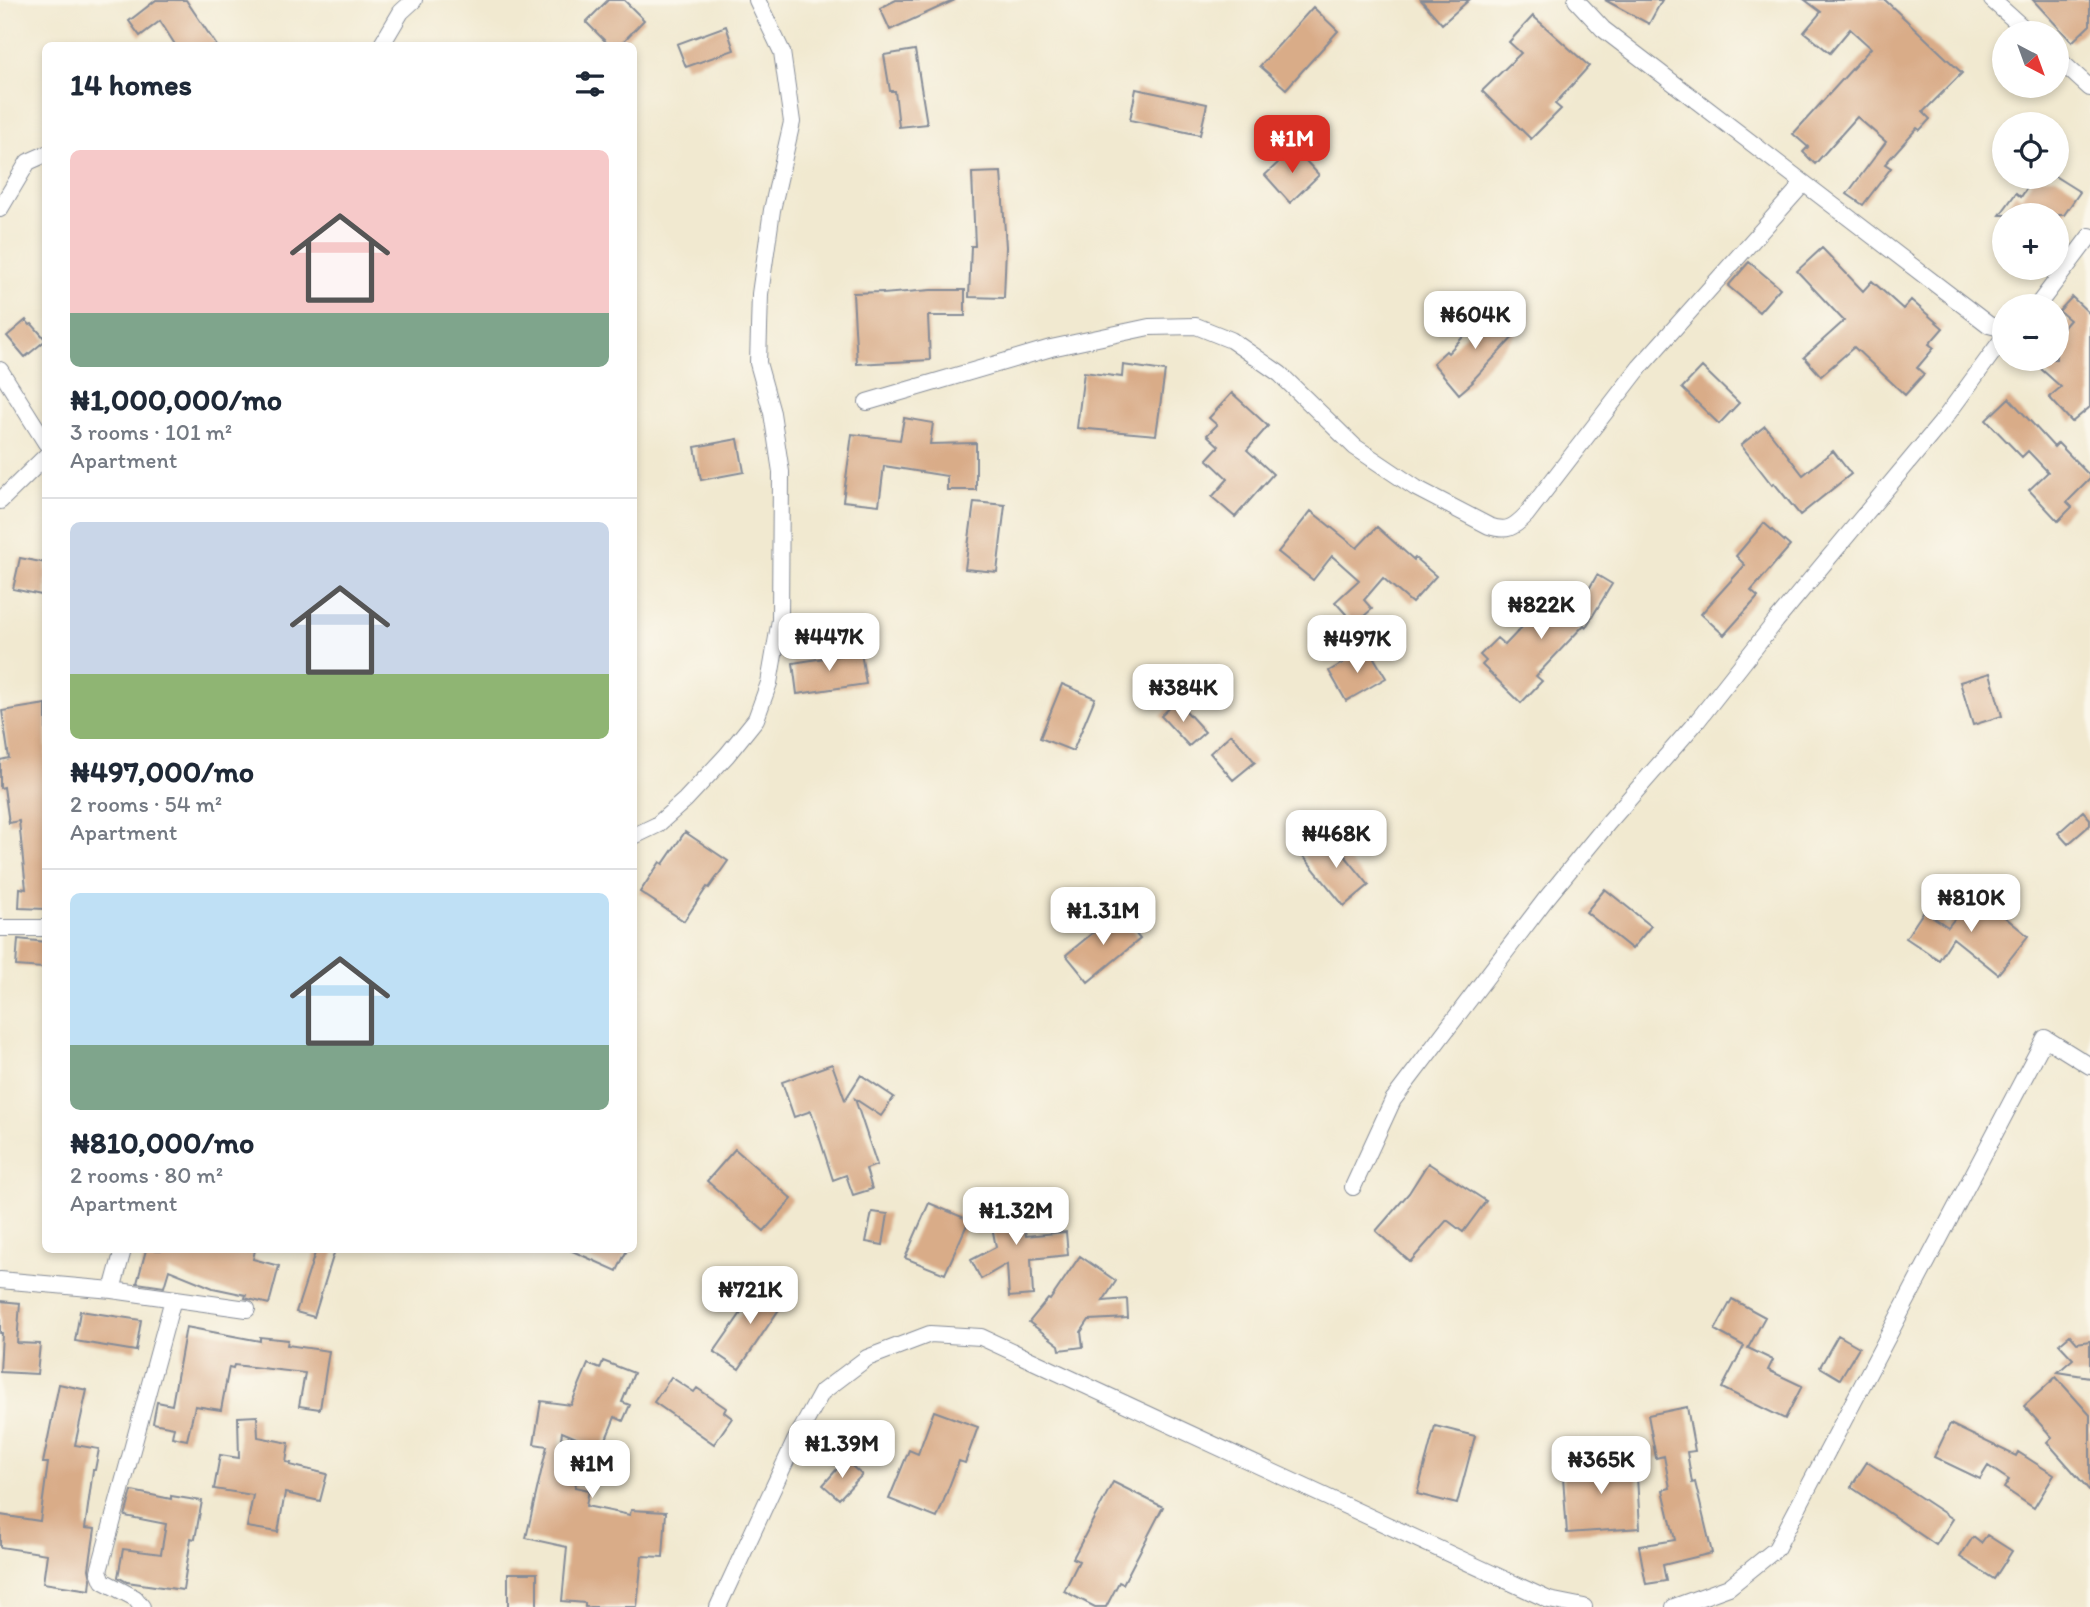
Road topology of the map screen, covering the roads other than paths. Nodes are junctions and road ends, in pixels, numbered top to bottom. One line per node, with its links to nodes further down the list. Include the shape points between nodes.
1 (414, 0): 6 (street)
2 (757, 0): 21 (street, via 782,52 792,122 772,210 758,363 781,472 780,620 769,682 756,719 685,800 657,825)
3 (1576, 0): 10 (street, via 1603,29)
4 (1992, 0): 5 (street)
5 (2016, 21)
6 (383, 42)
7 (2069, 69): 8 (street)
8 (2090, 88)
9 (42, 156): 11 (street, via 28,162)
10 (1803, 184): 14 (street); 17 (street, via 1640,367 1526,515 1515,526 1500,530 1416,488 1355,447 1280,374 1231,340 1196,326 1149,327 1051,348)
11 (0, 209)
12 (2090, 236): 13 (street)
13 (2045, 294)
14 (1992, 326)
15 (1992, 353): 25 (street, via 1941,423 1537,911 1393,1100)
16 (0, 370): 18 (street)
17 (867, 402)
18 (42, 437)
19 (42, 460): 20 (street)
20 (0, 501)
21 (637, 835)
22 (0, 928): 23 (street)
23 (42, 928)
24 (2090, 1066): 34 (street, via 2045,1038 1776,1549 1729,1587)
25 (1353, 1187)
26 (122, 1253): 28 (street)
27 (0, 1280): 28 (street)
28 (112, 1290): 29 (street)
29 (173, 1300): 30 (street); 31 (street, via 99,1571 103,1581 135,1598)
30 (247, 1309)
31 (142, 1607)
32 (718, 1607): 33 (street, via 794,1441 822,1392 867,1358 930,1334 981,1337 1549,1600)
33 (1584, 1607)
34 (1674, 1607)

